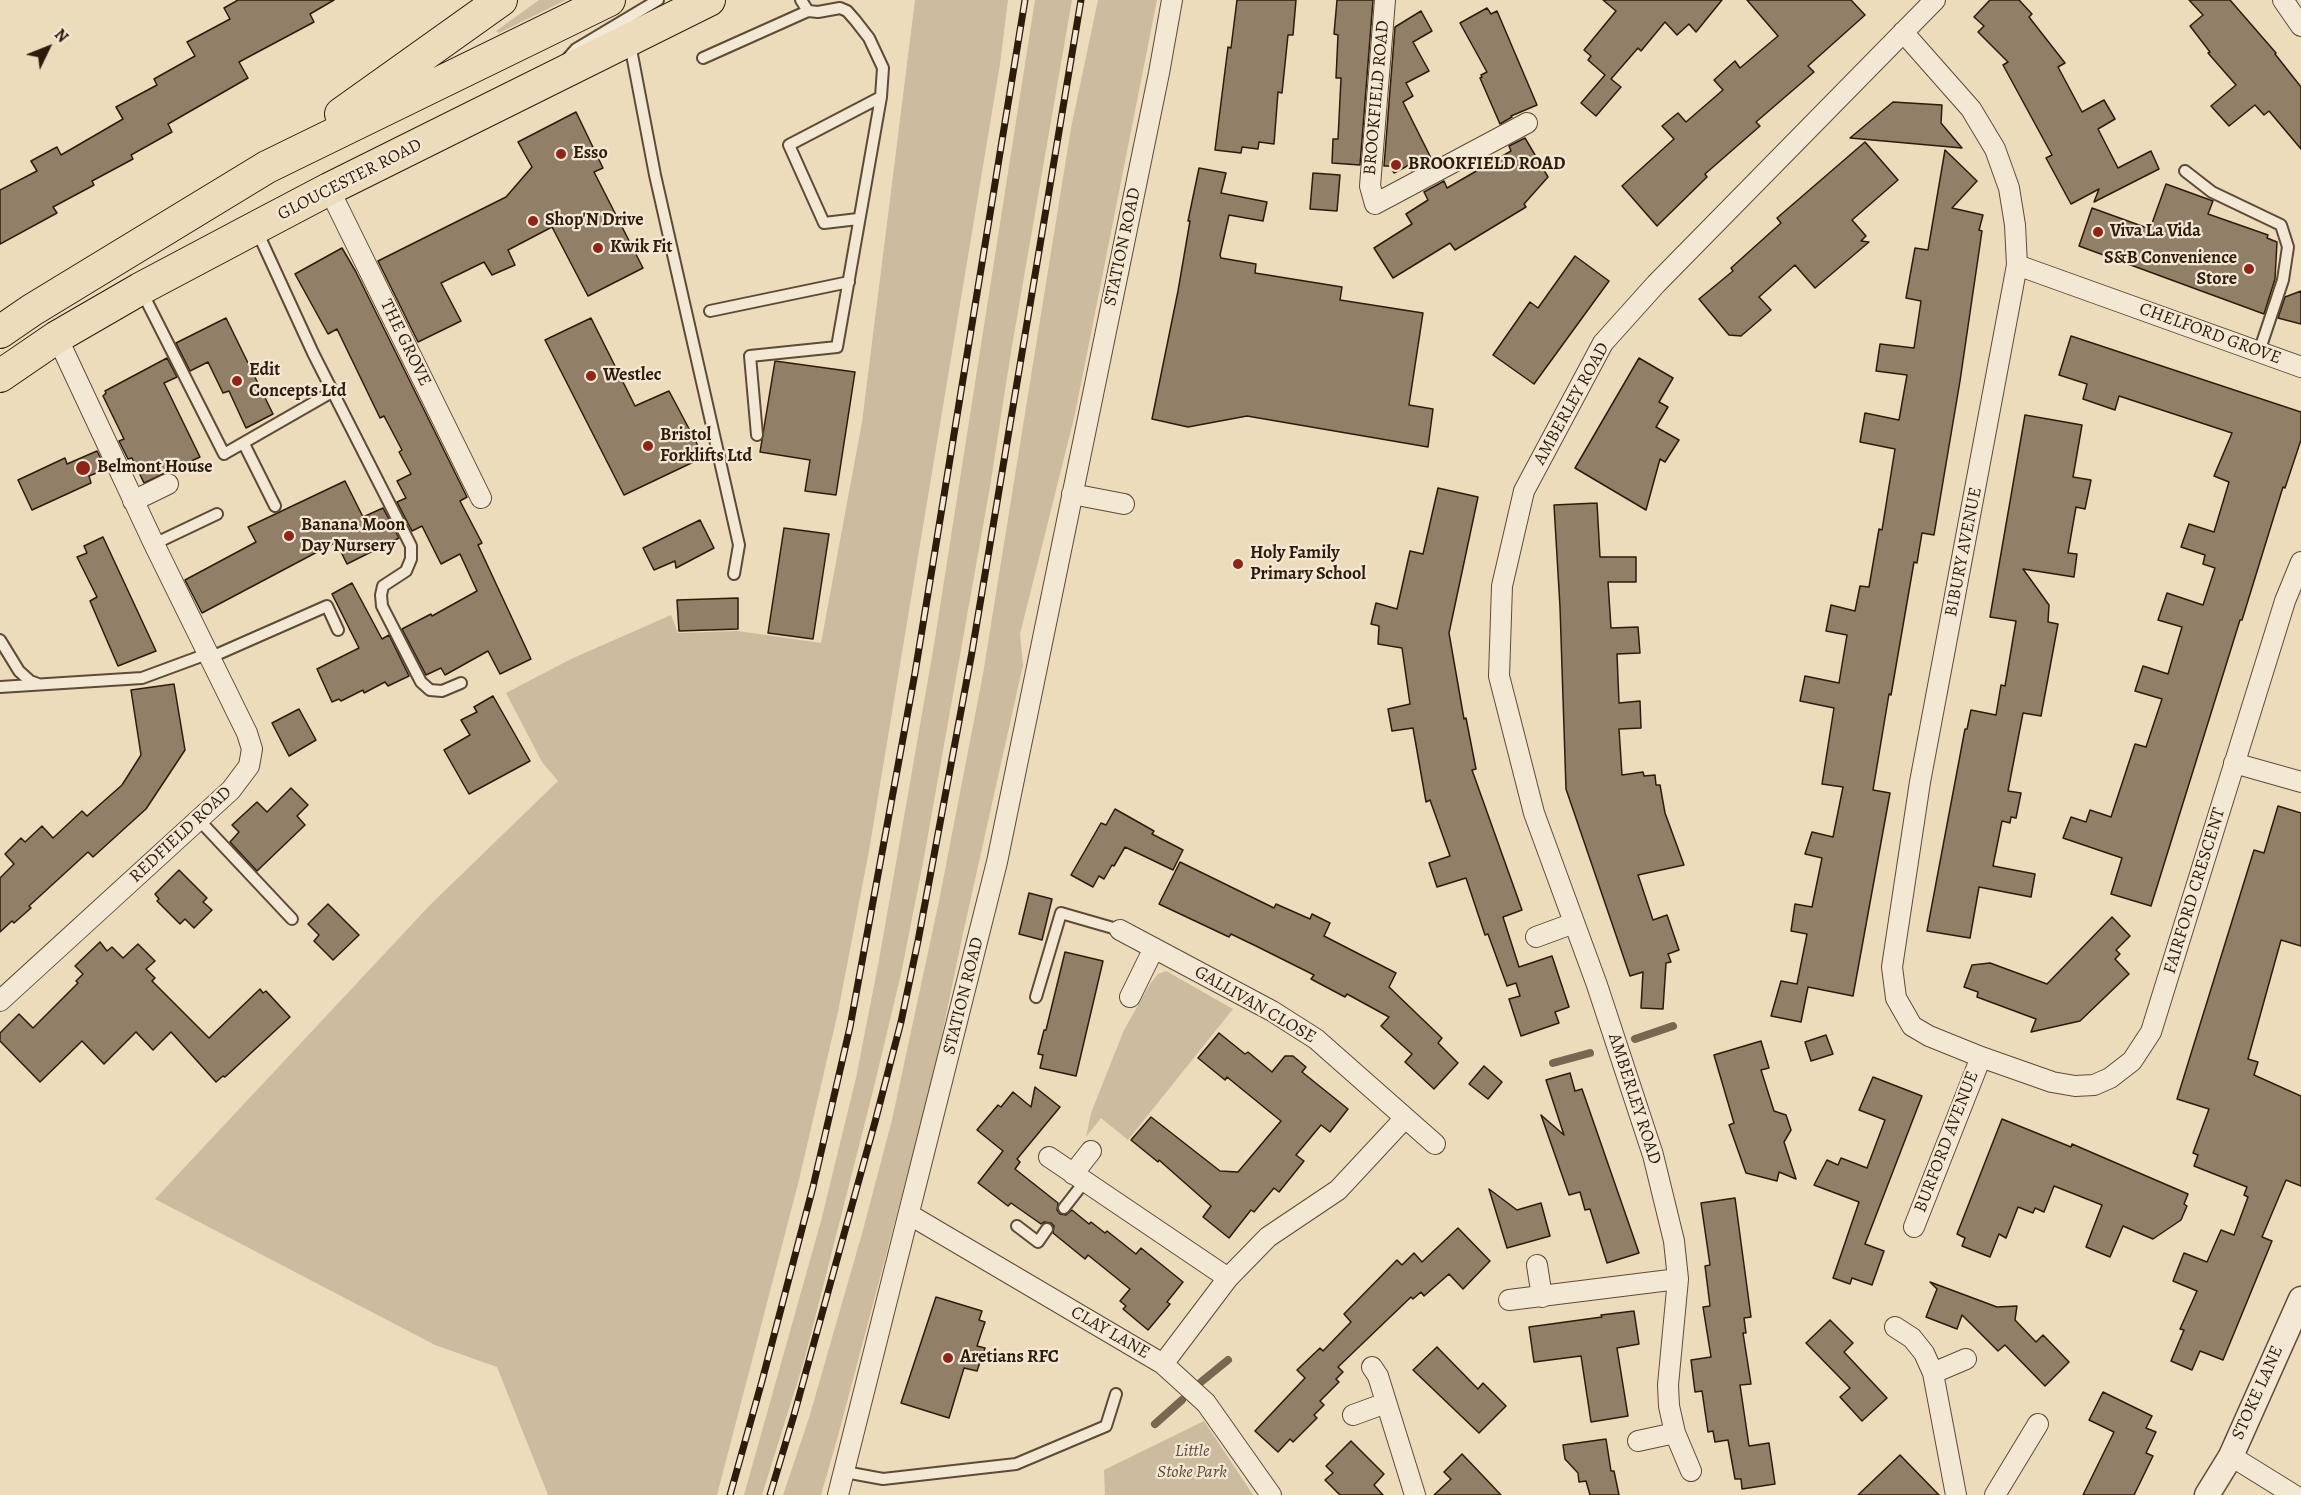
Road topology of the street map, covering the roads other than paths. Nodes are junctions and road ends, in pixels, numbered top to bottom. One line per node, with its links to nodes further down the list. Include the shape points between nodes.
1 (501, 0): 18 (main road)
2 (609, 0): 18 (main road)
3 (658, 0): 15 (lane, via 576,49)
4 (709, 0): 13 (main road, GLOUCESTER ROAD)
5 (801, 0): 10 (lane)
6 (1172, 0): 36 (street, STATION ROAD)
7 (1385, 0): 17 (street, BROOKFIELD ROAD, via 1370,186 1375,204)
8 (1935, 0): 12 (street, AMBERLEY ROAD)
9 (2283, 0): 11 (street)
10 (808, 11): 14 (lane); 16 (lane, via 840,8 855,20 869,38 883,68)
11 (2301, 26)
12 (1903, 32): 23 (street, BIBURY AVENUE, via 1971,109 1995,149 2009,188); 55 (street, AMBERLEY ROAD, via 1603,343 1524,491 1502,586 1499,676 1534,813)
13 (629, 40): 15 (main road, GLOUCESTER ROAD); 44 (lane, via 655,175 739,545)
14 (704, 58)
15 (559, 76): 20 (main road, GLOUCESTER ROAD)
16 (881, 97): 21 (lane); 21 (lane, via 789,145 824,223)
17 (1527, 123)
18 (267, 167): 27 (main road)
19 (2185, 171): 29 (lane, via 2212,192 2281,225 2288,247 2283,280)
20 (329, 189): 22 (main road, GLOUCESTER ROAD); 37 (street, THE GROVE)
21 (858, 219): 24 (lane)
22 (255, 228): 25 (main road, GLOUCESTER ROAD); 32 (lane)
23 (2017, 265): 29 (street, CHELFORD GROVE); 62 (street, BIBURY AVENUE, via 1920,782 1892,967 1896,998 1912,1026)
24 (849, 282): 26 (lane); 33 (lane, via 837,347 750,356)
25 (140, 290): 28 (main road, GLOUCESTER ROAD); 34 (lane, via 224,454)
26 (710, 311)
27 (0, 332)
28 (57, 337): 31 (main road, GLOUCESTER ROAD); 38 (street, REDFIELD ROAD)
29 (2259, 352): 30 (street, CHELFORD GROVE)
30 (2301, 367)
31 (0, 376)
32 (332, 392): 34 (lane); 48 (lane, via 411,546 406,571 383,586 382,606 421,682 430,690 442,691)
33 (757, 435)
34 (244, 444): 40 (lane)
35 (168, 484): 38 (street)
36 (1072, 494): 39 (street); 69 (street, STATION ROAD, via 997,862)
37 (481, 498)
38 (133, 501): 42 (street, REDFIELD ROAD)
39 (1124, 504)
40 (275, 506)
41 (217, 514): 42 (lane)
42 (154, 544): 47 (street, REDFIELD ROAD)
43 (2301, 562): 51 (street, FAIRFORD CRESCENT)
44 (734, 574)
45 (338, 630): 47 (lane, via 327,606)
46 (0, 640): 49 (lane, via 19,671)
47 (208, 656): 49 (lane, via 142,678); 53 (street, REDFIELD ROAD, via 252,749 249,766 231,790)
48 (461, 683)
49 (42, 686): 50 (lane)
50 (0, 687)
51 (2234, 763): 52 (street); 62 (street, FAIRFORD CRESCENT, via 2151,1032 2132,1061 2110,1078 2094,1085 2075,1086)
52 (2301, 782)
53 (199, 820): 54 (lane); 61 (street, REDFIELD ROAD)
54 (292, 919)
55 (1574, 923): 57 (street); 75 (street, AMBERLEY ROAD, via 1653,1155 1674,1241)
56 (1120, 930): 58 (street, GALLIVAN CLOSE); 59 (lane, via 1061,913)
57 (1536, 937)
58 (1154, 948): 60 (street); 63 (street, GALLIVAN CLOSE, via 1316,1039)
59 (1036, 997)
60 (1130, 997)
61 (0, 1001)
62 (1981, 1057): 71 (street, BURFORD AVENUE)
63 (1405, 1118): 64 (street, GALLIVAN CLOSE); 74 (street, via 1338,1190 1268,1237)
64 (1435, 1144)
65 (1091, 1150): 67 (street)
66 (1049, 1157): 67 (street)
67 (1079, 1178): 68 (lane); 74 (street)
68 (1064, 1208)
69 (910, 1215): 81 (street, CLAY LANE); 92 (street, STATION ROAD)
70 (1017, 1226): 72 (lane, via 1038,1242)
71 (1914, 1227)
72 (1047, 1229)
73 (1537, 1265): 76 (street)
74 (1228, 1278): 81 (street)
75 (1678, 1279): 76 (street); 88 (street, AMBERLEY ROAD, via 1668,1385)
76 (1542, 1297): 78 (street)
77 (2301, 1299): 90 (street, STOKE LANE)
78 (1509, 1300)
79 (1896, 1328): 83 (street, via 1912,1338)
80 (1966, 1359): 83 (street)
81 (1163, 1364): 94 (street, CLAY LANE, via 1206,1403)
82 (1372, 1367): 85 (street)
83 (1933, 1373): 96 (street)
84 (1116, 1394): 92 (lane, via 1106,1426 1016,1464 883,1479)
85 (1386, 1403): 86 (street); 95 (street)
86 (1353, 1415)
87 (2038, 1424): 97 (street)
88 (1675, 1433): 89 (street); 91 (street, AMBERLEY ROAD)
89 (1638, 1441)
90 (2231, 1456): 98 (street, STOKE LANE); 99 (street)
91 (1691, 1471)
92 (844, 1472): 93 (street, STATION ROAD)
93 (838, 1495)
94 (1271, 1495)
95 (1415, 1495)
96 (1956, 1495)
97 (1995, 1495)
98 (2207, 1495)
99 (2294, 1495)

